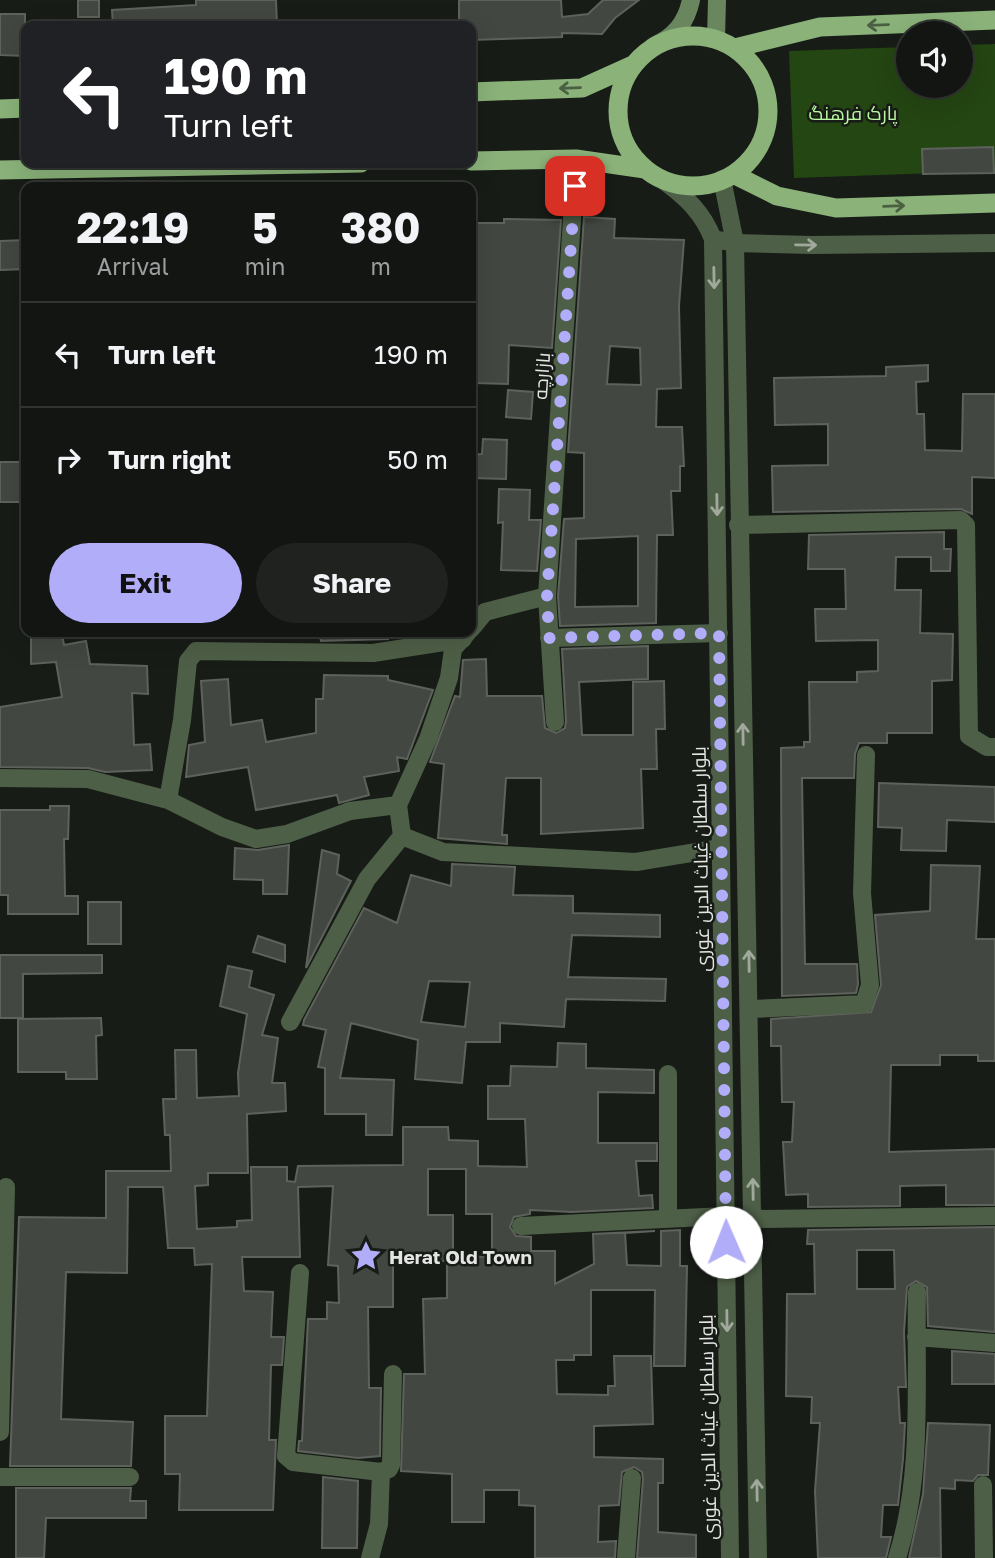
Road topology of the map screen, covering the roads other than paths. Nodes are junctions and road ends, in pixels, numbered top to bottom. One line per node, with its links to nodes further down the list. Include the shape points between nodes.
1 (691, 0): 5 (main road, via 673,37)
2 (717, 0): 4 (main road)
3 (995, 20): 6 (highway, one-way to 6, via 820,27)
4 (716, 38): 5 (highway, via 674,37); 6 (highway)
5 (654, 46): 7 (highway)
6 (736, 48): 16 (highway, via 754,65 766,87 770,111 765,136 753,158)
7 (633, 65): 8 (highway, one-way to 8, via 582,88); 14 (highway, via 617,108 629,152)
8 (476, 92)
9 (21, 108): 10 (highway)
10 (0, 109)
11 (576, 159): 12 (highway); 14 (highway); 23 (street, بازارچه)
12 (476, 161)
13 (103, 168): 15 (highway)
14 (645, 169): 17 (highway)
15 (0, 170)
16 (729, 177): 17 (highway, via 703,186); 18 (highway, one-way to 18, via 777,196 836,208); 20 (street)
17 (664, 181): 19 (street, بلوار سلطان غیاث الدین غوری, via 705,219)
18 (995, 203)
19 (713, 239): 20 (street); 25 (street, بلوار سلطان غیاث الدین غوری, one-way to 25)
20 (735, 243): 21 (street, one-way to 21); 22 (street)
21 (995, 243)
22 (738, 525): 30 (street, via 961,520 966,525 969,736); 37 (street, one-way to 22)
23 (547, 596): 24 (street, via 485,611); 28 (street, بازارچه)
24 (476, 622)
25 (719, 633): 28 (street); 36 (street, بلوار سلطان غیاث الدین غوری)
26 (448, 637): 33 (street, via 373,653 196,651 188,662)
27 (464, 637): 34 (street, via 453,649 449,678 428,739)
28 (549, 638): 29 (street, بازارچه)
29 (555, 722)
30 (995, 747)
31 (866, 755): 37 (street, via 862,893 870,985 864,1004)
32 (0, 778): 33 (street, via 88,779)
33 (168, 800): 34 (street, via 256,839 287,834 350,811)
34 (398, 805): 35 (street)
35 (402, 836): 36 (street, via 443,852 636,862); 38 (street, via 367,879)
36 (721, 848): 41 (street, بلوار سلطان غیاث الدین غوری)
37 (750, 1009): 44 (street, one-way to 37)
38 (290, 1022)
39 (668, 1074): 43 (street)
40 (6, 1187): 51 (street)
41 (725, 1216): 43 (street); 59 (street, بلوار سلطان غیاث الدین غوری, one-way to 59)
42 (995, 1216): 44 (street)
43 (668, 1219): 45 (street)
44 (753, 1219): 60 (street, one-way to 44)
45 (521, 1226)
46 (300, 1273): 52 (street, via 286,1456 293,1462)
47 (917, 1292): 48 (street)
48 (916, 1337): 49 (street); 61 (street, via 908,1522)
49 (995, 1343)
50 (393, 1374): 52 (street, via 391,1465)
51 (0, 1432)
52 (381, 1472): 57 (street, via 379,1524)
53 (0, 1477): 54 (street)
54 (130, 1477)
55 (632, 1478): 58 (street)
56 (983, 1485): 62 (street)
57 (370, 1558)
58 (626, 1558)
59 (730, 1558)
60 (758, 1558)
61 (897, 1558)
62 (984, 1558)

